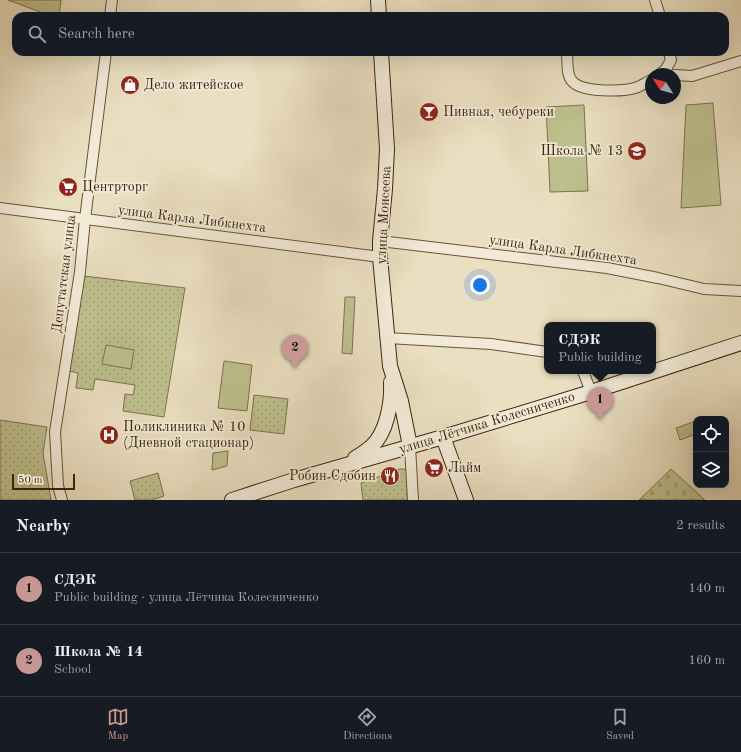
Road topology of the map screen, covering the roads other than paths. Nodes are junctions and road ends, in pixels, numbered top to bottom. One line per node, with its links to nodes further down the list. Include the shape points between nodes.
1 (112, 0): 4 (street)
2 (378, 0): 5 (street)
3 (655, 0): 6 (street)
4 (110, 12)
5 (379, 12)
6 (659, 12)
7 (105, 56): 16 (street, Депутатская улица)
8 (381, 56): 17 (street, улица Моисеева, via 387,149)
9 (567, 56): 14 (street, via 568,74 577,86 608,91 638,87)
10 (670, 56): 12 (street, via 671,60)
11 (741, 61): 13 (street, via 692,76)
12 (667, 68)
13 (681, 76)
14 (645, 83)
15 (0, 208): 16 (street, улица Карла Либкнехта)
16 (85, 219): 18 (street, улица Карла Либкнехта); 31 (street, Депутатская улица, via 80,272 55,432 58,486)
17 (380, 240): 18 (street, улица Моисеева); 19 (street, улица Карла Либкнехта, via 607,268 704,289)
18 (380, 257): 20 (street, улица Моисеева)
19 (741, 291)
20 (387, 338): 22 (street, via 491,344); 23 (street, улица Моисеева)
21 (741, 343): 24 (street, улица Лётчика Колесниченко)
22 (544, 352)
23 (390, 366): 29 (street, улица Моисеева, via 401,401); 30 (street, via 390,408 381,434 372,446)
24 (656, 371)
25 (584, 374): 27 (street)
26 (646, 374): 27 (street, улица Лётчика Колесниченко)
27 (591, 392): 28 (street, улица Лётчика Колесниченко)
28 (443, 437): 29 (street, улица Лётчика Колесниченко); 34 (street)
29 (410, 446): 30 (street, улица Лётчика Колесниченко); 33 (street)
30 (341, 467): 32 (street, улица Лётчика Колесниченко)
31 (62, 500)
32 (232, 500)
33 (413, 500)
34 (466, 500)

